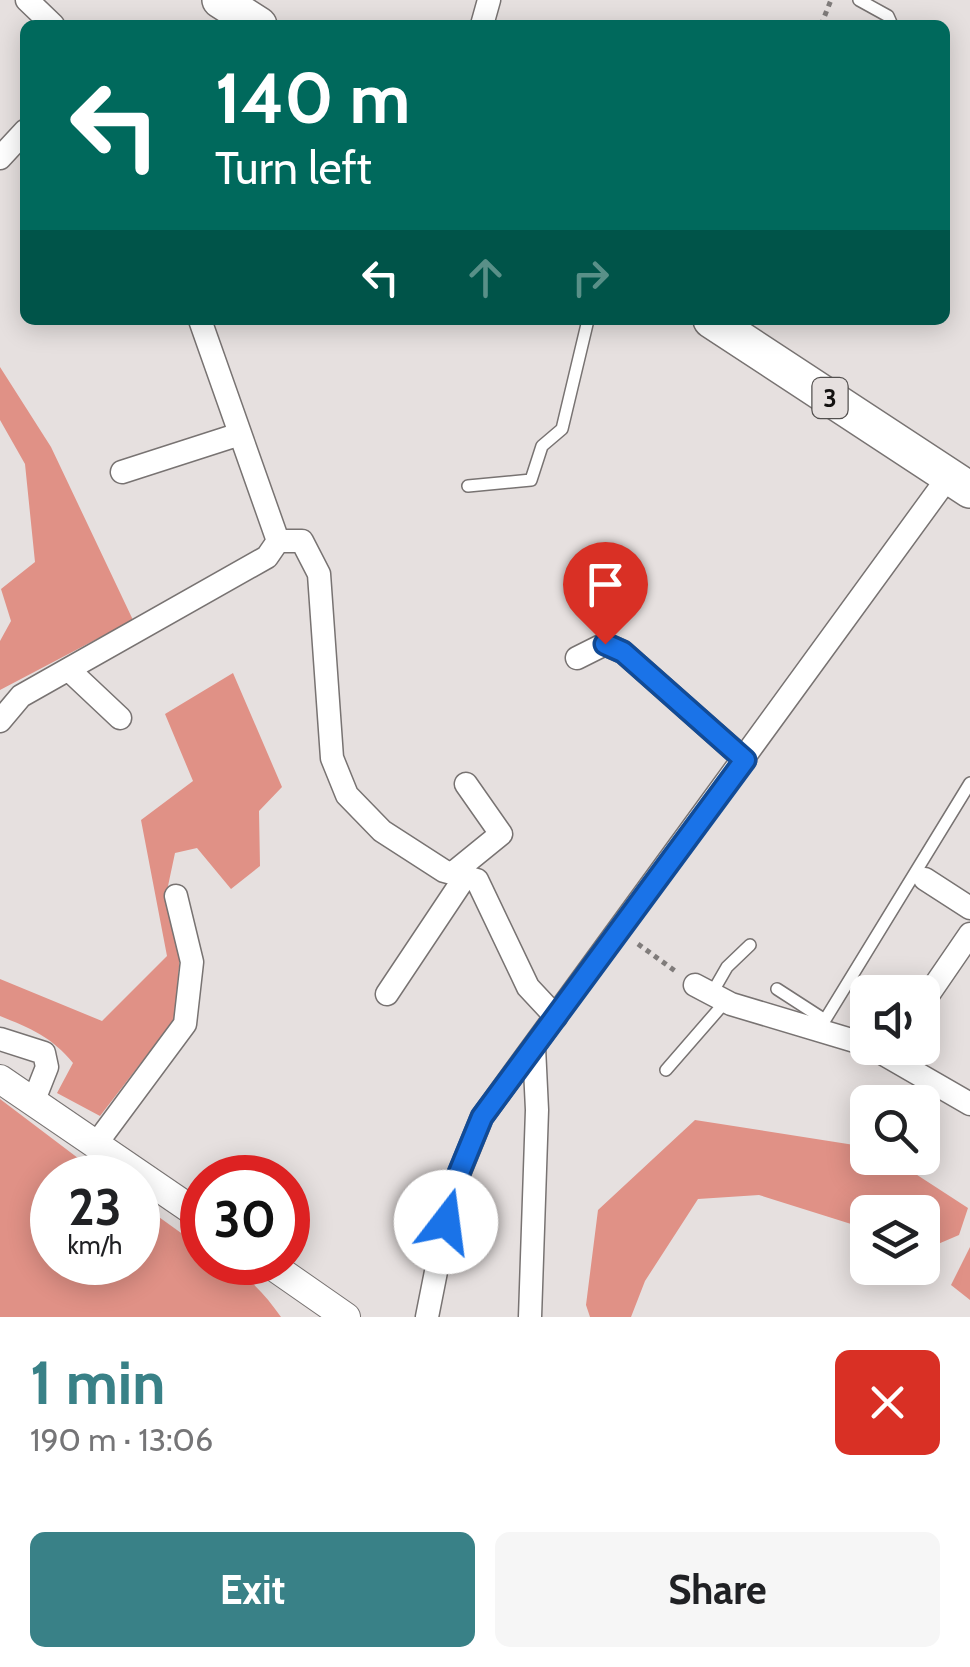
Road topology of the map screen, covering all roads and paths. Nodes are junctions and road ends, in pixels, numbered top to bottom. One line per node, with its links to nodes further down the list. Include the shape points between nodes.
1 (220, 0): 3 (highway)
2 (859, 0): 4 (lane)
3 (251, 20)
4 (890, 20)
5 (20, 136): 6 (street)
6 (1, 157)
7 (202, 325): 10 (street)
8 (587, 325): 13 (lane, via 562,429 542,446 531,480)
9 (719, 325): 12 (highway, 3)
10 (240, 434): 11 (street); 14 (street)
11 (122, 472)
12 (959, 483): 19 (street)
13 (468, 486)
14 (278, 541): 16 (street, via 267,557); 22 (street, via 302,541 320,574 332,758 348,795 382,831)
15 (577, 658): 19 (street, via 605,644 623,652)
16 (68, 670): 17 (street); 18 (street, via 21,696)
17 (120, 718)
18 (0, 721)
19 (745, 760): 26 (street)
20 (970, 783): 34 (lane)
21 (466, 784): 22 (street, via 502,834)
22 (459, 875): 32 (street); 33 (street, via 477,880 528,987)
23 (925, 879): 25 (street)
24 (176, 896): 43 (street, via 192,962 185,1024)
25 (970, 908)
26 (619, 931): 31 (path); 33 (street)
27 (970, 934): 29 (street)
28 (750, 944): 31 (lane)
29 (940, 978)
30 (777, 989): 34 (lane)
31 (711, 993): 34 (street); 39 (lane)
32 (387, 994)
33 (556, 1017): 37 (street)
34 (823, 1024): 35 (street)
35 (850, 1036)
36 (0, 1039): 41 (street, via 44,1053 47,1068)
37 (534, 1046): 47 (street, via 482,1117 452,1190); 48 (street)
38 (906, 1065): 42 (street)
39 (666, 1070)
40 (0, 1079): 41 (street)
41 (34, 1100): 43 (street)
42 (970, 1104)
43 (96, 1144): 44 (street)
44 (180, 1203)
45 (301, 1285): 46 (street)
46 (346, 1317)
47 (427, 1317)
48 (530, 1317)

